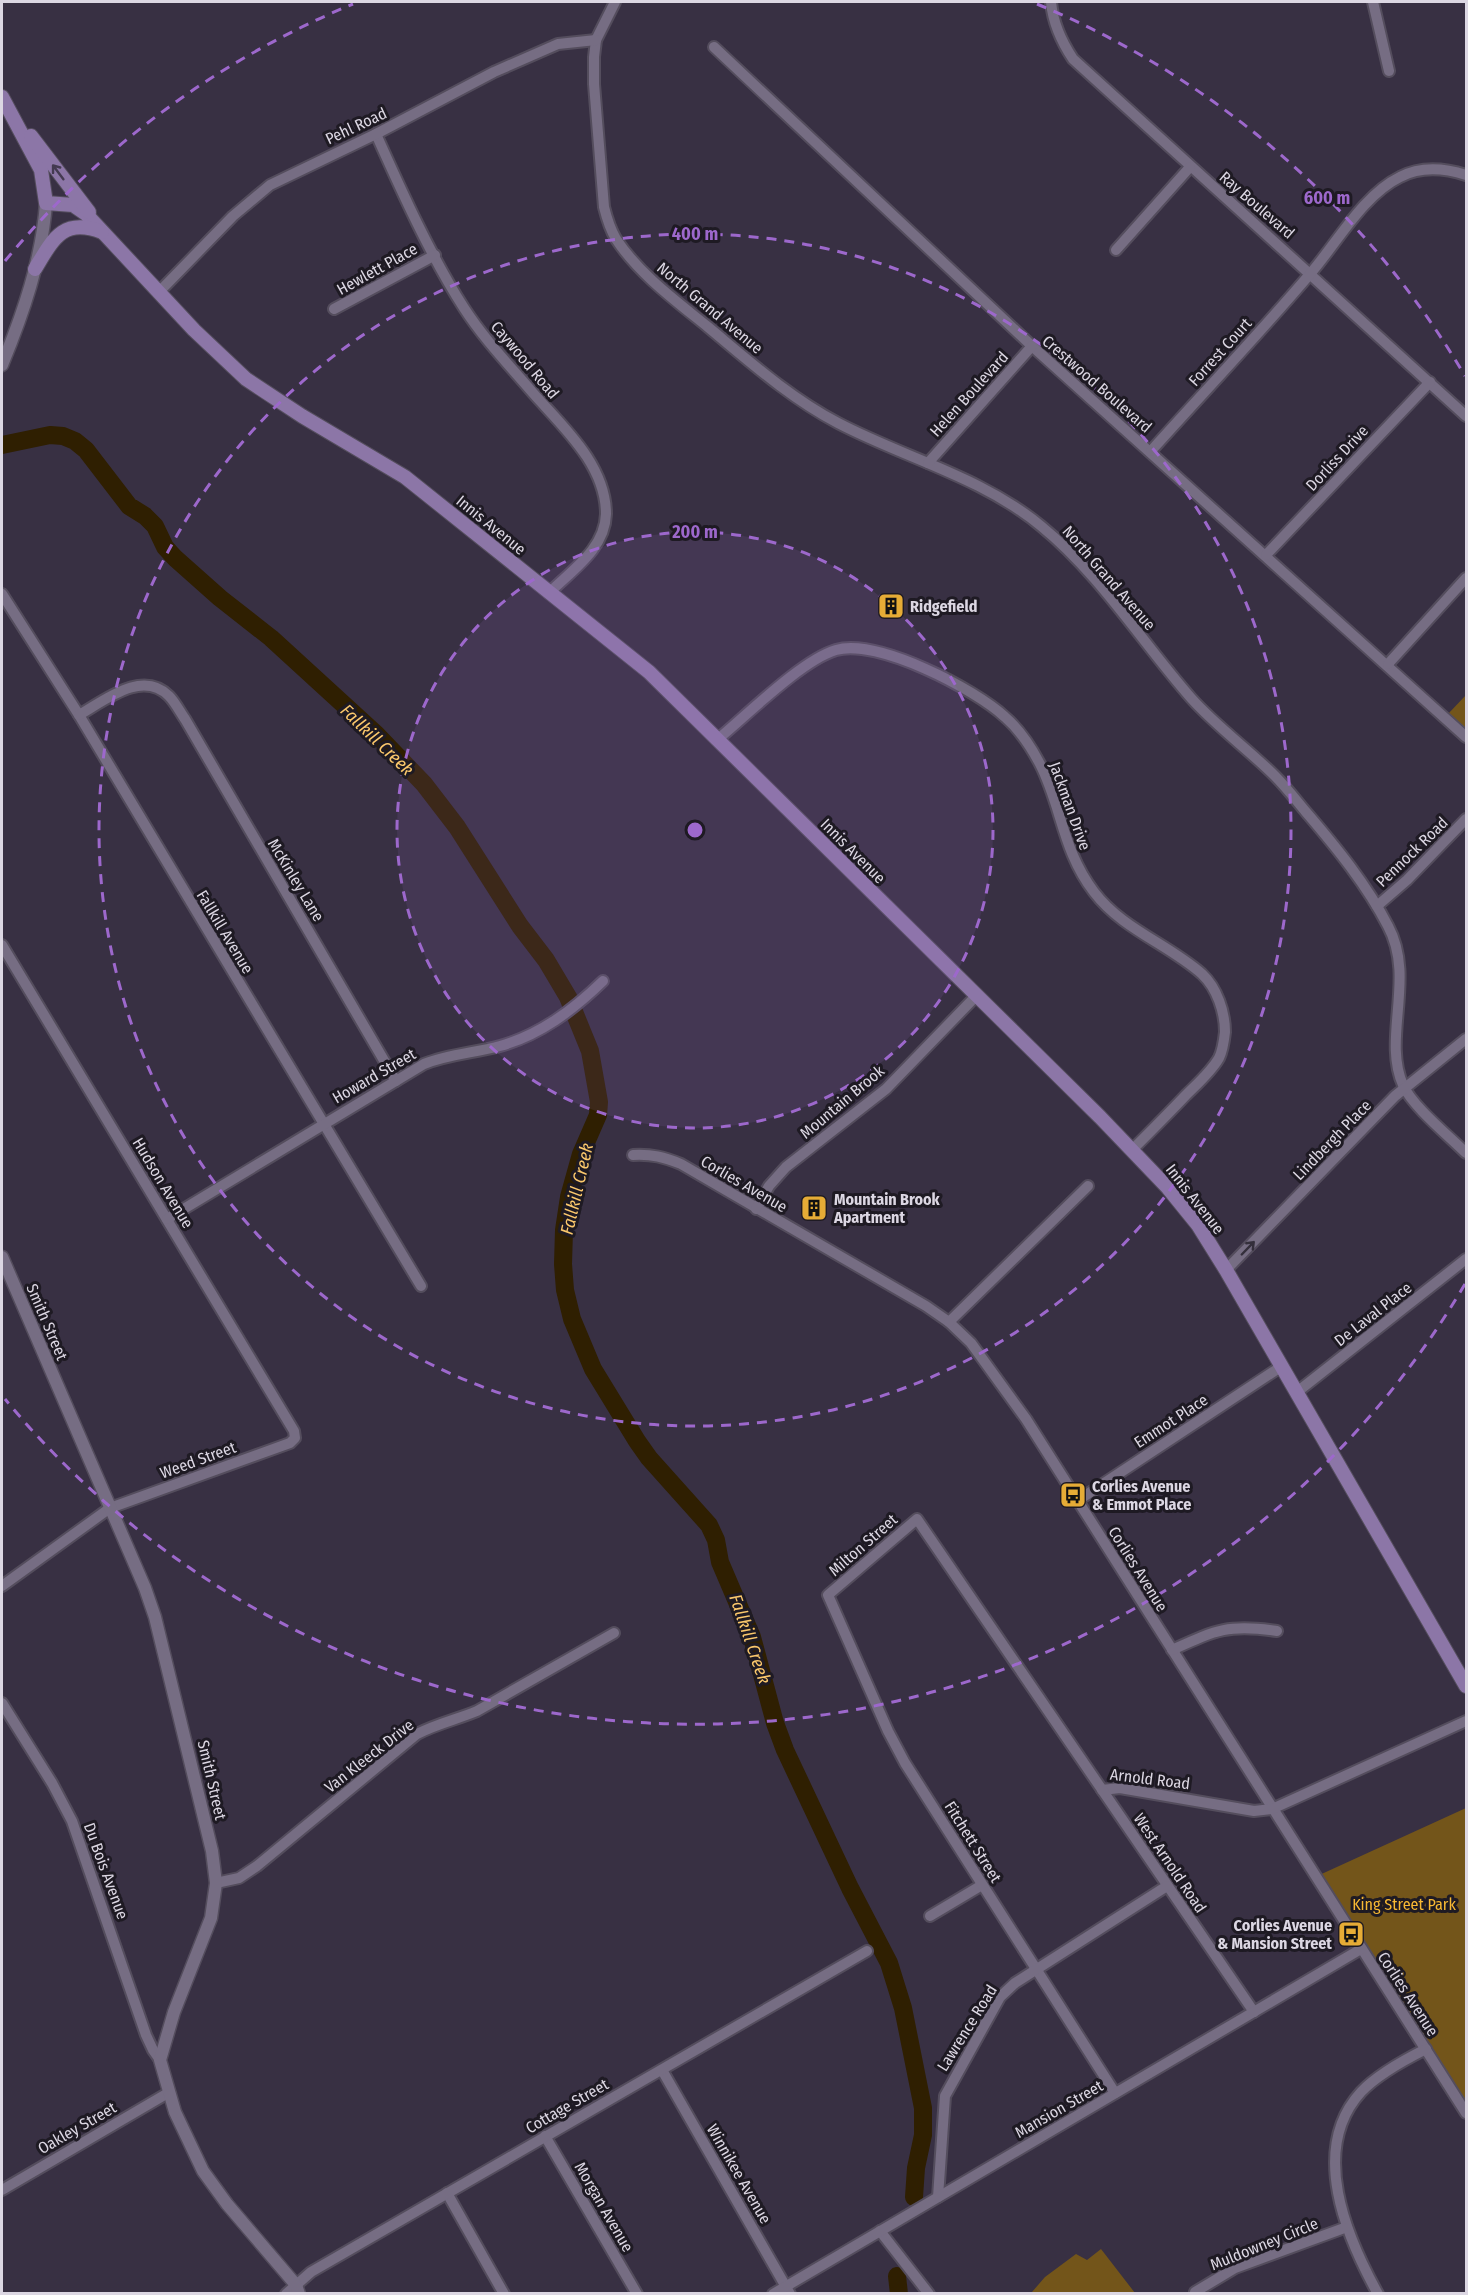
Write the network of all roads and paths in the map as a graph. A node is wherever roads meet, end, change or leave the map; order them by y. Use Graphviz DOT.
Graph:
graph roads {
  1 [pos="615,2"];
  2 [pos="1051,2"];
  3 [pos="1373,2"];
  4 [pos="596,40"];
  5 [pos="714,47"];
  6 [pos="1389,71"];
  7 [pos="2,97"];
  8 [pos="376,134"];
  9 [pos="1190,167"];
  10 [pos="1467,175"];
  11 [pos="46,203"];
  12 [pos="107,234"];
  13 [pos="1116,250"];
  14 [pos="435,255"];
  15 [pos="35,269"];
  16 [pos="1311,273"];
  17 [pos="159,292"];
  18 [pos="334,309"];
  19 [pos="1032,346"];
  20 [pos="2,366"];
  21 [pos="1430,382"];
  22 [pos="1467,416"];
  23 [pos="1151,451"];
  24 [pos="928,463"];
  25 [pos="1266,555"];
  26 [pos="1467,578"];
  27 [pos="549,593"];
  28 [pos="2,594"];
  29 [pos="1388,664"];
  30 [pos="79,715"];
  31 [pos="1467,736"];
  32 [pos="718,740"];
  33 [pos="1467,819"];
  34 [pos="1377,906"];
  35 [pos="2,945"];
  36 [pos="603,981"];
  37 [pos="977,995"];
  38 [pos="1467,1039"];
  39 [pos="396,1081"];
  40 [pos="1404,1089"];
  41 [pos="323,1123"];
  42 [pos="1132,1150"];
  43 [pos="1467,1153"];
  44 [pos="633,1155"];
  45 [pos="1089,1186"];
  46 [pos="756,1209"];
  47 [pos="167,1219"];
  48 [pos="2,1257"];
  49 [pos="1467,1259"];
  50 [pos="1226,1270"];
  51 [pos="421,1286"];
  52 [pos="949,1322"];
  53 [pos="1282,1366"];
  54 [pos="1297,1392"];
  55 [pos="295,1438"];
  56 [pos="1077,1501"];
  57 [pos="110,1508"];
  58 [pos="917,1519"];
  59 [pos="2,1586"];
  60 [pos="828,1595"];
  61 [pos="1277,1631"];
  62 [pos="614,1633"];
  63 [pos="1172,1650"];
  64 [pos="1467,1686"];
  65 [pos="2,1703"];
  66 [pos="1467,1721"];
  67 [pos="1102,1790"];
  68 [pos="1272,1809"];
  69 [pos="216,1883"];
  70 [pos="982,1885"];
  71 [pos="1167,1886"];
  72 [pos="930,1916"];
  73 [pos="1361,1949"];
  74 [pos="867,1950"];
  75 [pos="1036,1970"];
  76 [pos="1254,2012"];
  77 [pos="1426,2049"];
  78 [pos="160,2060"];
  79 [pos="662,2070"];
  80 [pos="168,2093"];
  81 [pos="1115,2093"];
  82 [pos="1467,2114"];
  83 [pos="545,2136"];
  84 [pos="2,2190"];
  85 [pos="447,2193"];
  86 [pos="938,2197"];
  87 [pos="1347,2227"];
  88 [pos="880,2231"];
  89 [pos="788,2290"];
  90 [pos="294,2291"];
  91 [pos="1195,2292"];
  92 [pos="504,2294"];
  93 [pos="637,2294"];
  94 [pos="773,2294"];
  95 [pos="929,2294"];
  96 [pos="1378,2294"];
  1 -- 4 [label="street, North Grand Avenue"];
  2 -- 9 [label="street, Ray Boulevard"];
  3 -- 6 [label="street"];
  4 -- 8 [label="street, Pehl Road"];
  4 -- 24 [label="street, North Grand Avenue"];
  5 -- 19 [label="street, Crestwood Boulevard"];
  7 -- 11 [label="main road"];
  12 -- 7 [label="main road, one-way"];
  8 -- 14 [label="street, Caywood Road"];
  8 -- 17 [label="street, Pehl Road"];
  9 -- 13 [label="street"];
  9 -- 16 [label="street, Ray Boulevard"];
  10 -- 16 [label="street, Forrest Court"];
  11 -- 12 [label="main road, Innis Avenue"];
  11 -- 15 [label="street"];
  12 -- 15 [label="main road"];
  12 -- 17 [label="main road, Innis Avenue"];
  14 -- 18 [label="street, Hewlett Place"];
  14 -- 27 [label="street, Caywood Road"];
  15 -- 20 [label="street"];
  16 -- 21 [label="street, Ray Boulevard"];
  16 -- 23 [label="street, Forrest Court"];
  17 -- 27 [label="main road, Innis Avenue"];
  19 -- 23 [label="street, Crestwood Boulevard"];
  19 -- 24 [label="street, Helen Boulevard"];
  21 -- 22 [label="street, Ray Boulevard"];
  21 -- 25 [label="street, Dorliss Drive"];
  23 -- 25 [label="street, Crestwood Boulevard"];
  24 -- 34 [label="street, North Grand Avenue"];
  25 -- 29 [label="street, Crestwood Boulevard"];
  26 -- 29 [label="street"];
  27 -- 32 [label="main road, Innis Avenue"];
  28 -- 30 [label="street, Fallkill Avenue"];
  29 -- 31 [label="street, Crestwood Boulevard"];
  30 -- 39 [label="street, McKinley Lane"];
  30 -- 41 [label="street, Fallkill Avenue"];
  32 -- 37 [label="main road, Innis Avenue"];
  32 -- 42 [label="street, Jackman Drive"];
  33 -- 34 [label="street, Pennock Road"];
  34 -- 40 [label="street, North Grand Avenue"];
  35 -- 47 [label="street, Hudson Avenue"];
  36 -- 39 [label="street, Howard Street"];
  37 -- 42 [label="main road, Innis Avenue"];
  37 -- 46 [label="street, Mountain Brook"];
  38 -- 40 [label="street, Lindbergh Place"];
  39 -- 41 [label="street, Howard Street"];
  40 -- 43 [label="street, North Grand Avenue"];
  50 -- 40 [label="street, Lindbergh Place, one-way"];
  41 -- 47 [label="street, Howard Street"];
  41 -- 51 [label="street, Fallkill Avenue"];
  42 -- 50 [label="main road, Innis Avenue"];
  44 -- 46 [label="street, Corlies Avenue"];
  45 -- 52 [label="street"];
  46 -- 52 [label="street, Corlies Avenue"];
  47 -- 55 [label="street, Hudson Avenue"];
  48 -- 57 [label="street, Smith Street"];
  49 -- 54 [label="street, De Laval Place"];
  50 -- 53 [label="main road, Innis Avenue"];
  52 -- 56 [label="street, Corlies Avenue"];
  53 -- 54 [label="main road, Innis Avenue"];
  53 -- 56 [label="street, Emmot Place"];
  54 -- 64 [label="main road, Innis Avenue"];
  55 -- 57 [label="street, Weed Street"];
  56 -- 63 [label="street, Corlies Avenue"];
  57 -- 59 [label="street, Weed Street"];
  57 -- 69 [label="street, Smith Street"];
  58 -- 60 [label="street, Milton Street"];
  58 -- 67 [label="street, Arnold Road"];
  60 -- 70 [label="street, Fitchett Street"];
  61 -- 63 [label="street"];
  62 -- 69 [label="street, Van Kleeck Drive"];
  63 -- 68 [label="street, Corlies Avenue"];
  65 -- 78 [label="street, Du Bois Avenue"];
  66 -- 68 [label="street, Arnold Road"];
  67 -- 68 [label="street, Arnold Road"];
  67 -- 71 [label="street, West Arnold Road"];
  68 -- 73 [label="street, Corlies Avenue"];
  69 -- 78 [label="street, Smith Street"];
  70 -- 72 [label="street"];
  70 -- 75 [label="street, Fitchett Street"];
  71 -- 75 [label="street, Lawrence Road"];
  71 -- 76 [label="street, West Arnold Road"];
  73 -- 76 [label="street, Mansion Street"];
  73 -- 77 [label="street, Corlies Avenue"];
  74 -- 79 [label="street, Cottage Street"];
  75 -- 81 [label="street, Fitchett Street"];
  75 -- 86 [label="street, Lawrence Road"];
  76 -- 81 [label="street, Mansion Street"];
  77 -- 82 [label="street, Corlies Avenue"];
  77 -- 87 [label="street"];
  78 -- 80 [label="street, Smith Street"];
  79 -- 83 [label="street, Cottage Street"];
  79 -- 89 [label="street, Winnikee Avenue"];
  80 -- 84 [label="street, Oakley Street"];
  80 -- 90 [label="street, Smith Street"];
  81 -- 86 [label="street, Mansion Street"];
  83 -- 85 [label="street, Cottage Street"];
  83 -- 93 [label="street, Morgan Avenue"];
  85 -- 90 [label="street, Cottage Street"];
  85 -- 92 [label="street"];
  86 -- 88 [label="street, Mansion Street"];
  87 -- 91 [label="street, Muldowney Circle"];
  87 -- 96 [label="street"];
  88 -- 89 [label="street, Mansion Street"];
  88 -- 95 [label="street"];
  89 -- 94 [label="street, Mansion Street"];
}
